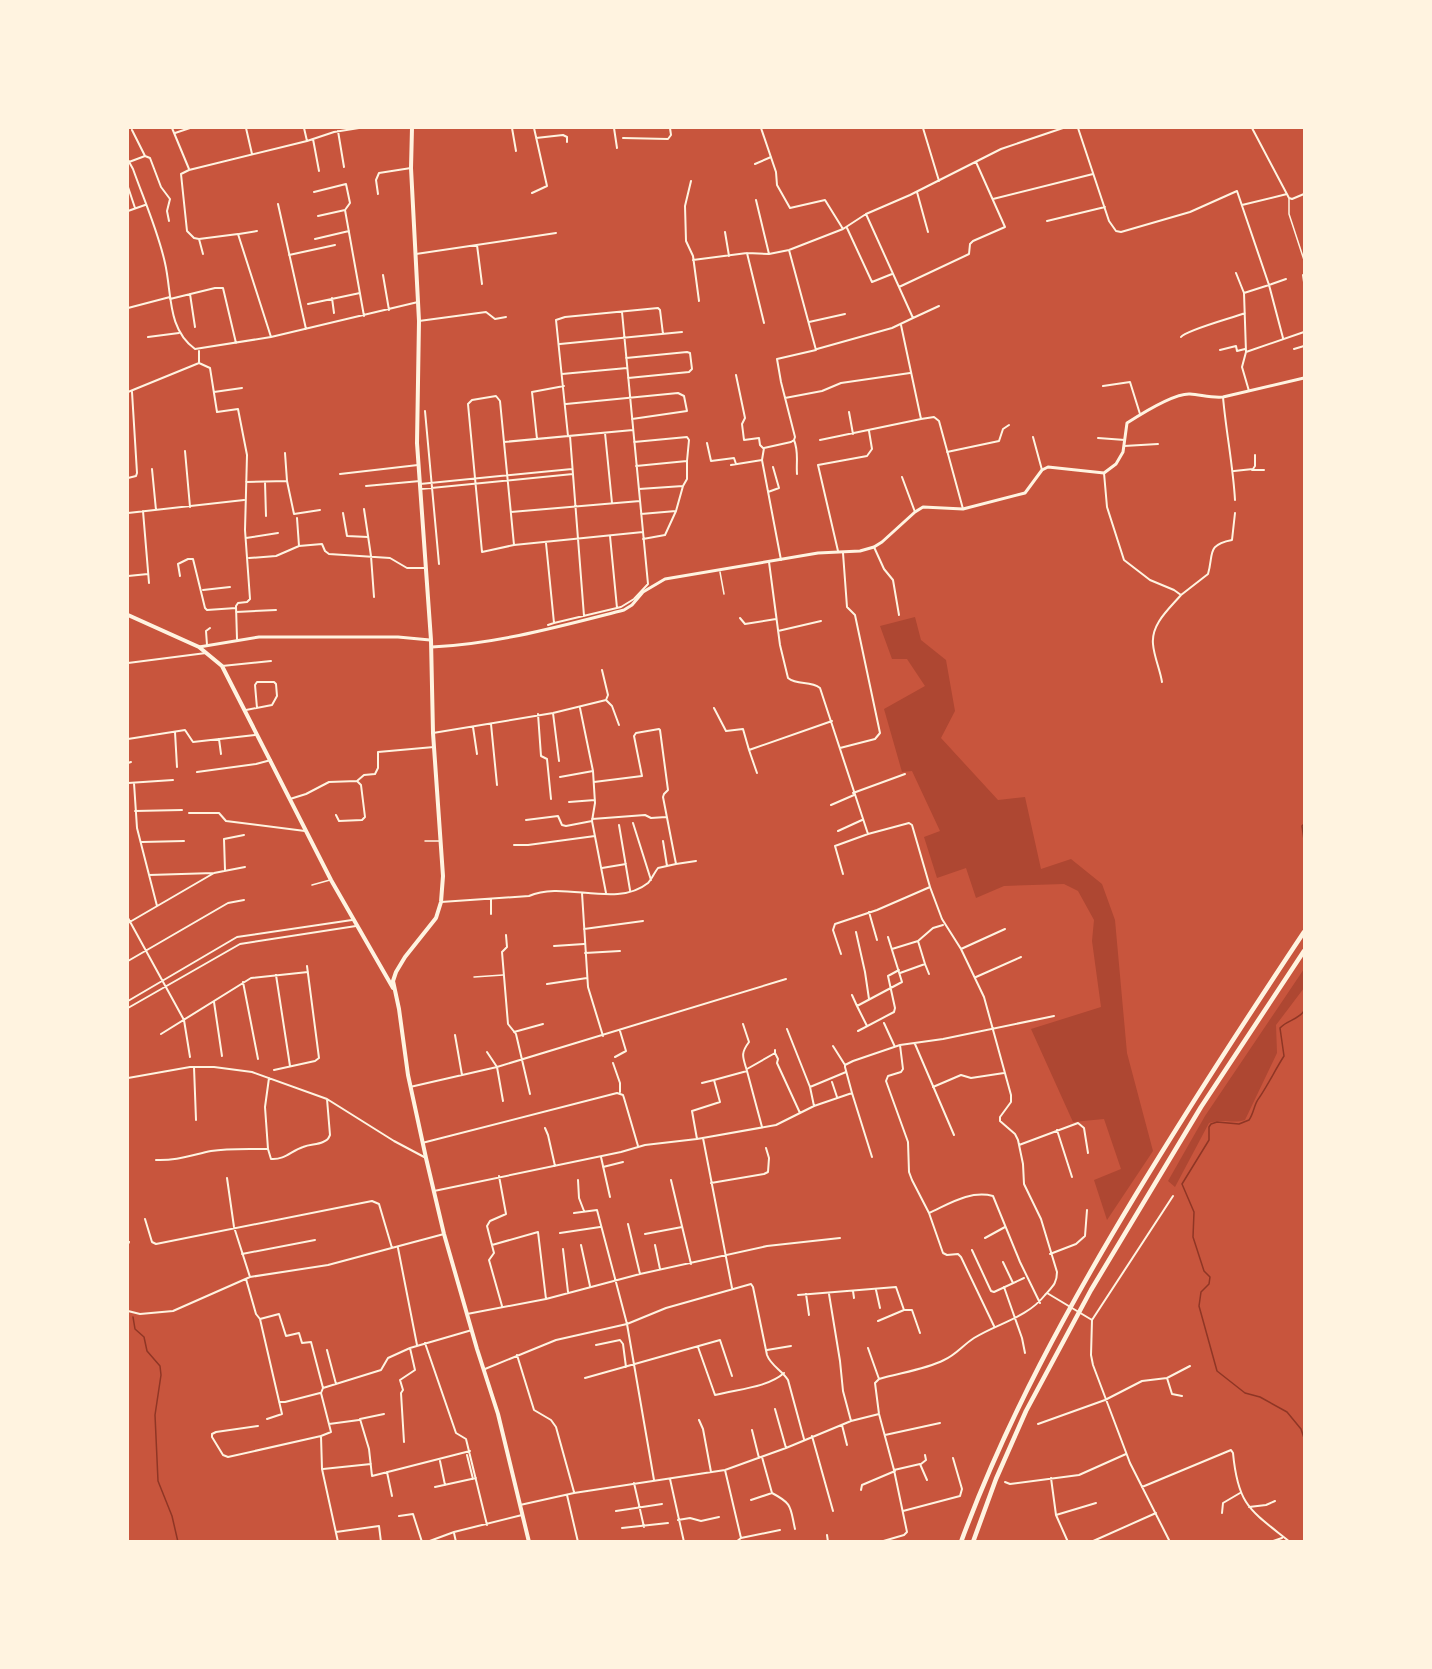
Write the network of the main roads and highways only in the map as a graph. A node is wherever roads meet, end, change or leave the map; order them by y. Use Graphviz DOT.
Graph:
graph roads {
  1 [pos="412,128"];
  2 [pos="128,615"];
  3 [pos="1305,932"];
  4 [pos="1305,951"];
  5 [pos="395,992"];
  6 [pos="529,1542"];
  7 [pos="961,1542"];
  8 [pos="973,1542"];
  1 -- 5 [label="main road"];
  2 -- 5 [label="main road"];
  3 -- 7 [label="highway"];
  4 -- 8 [label="highway"];
  5 -- 6 [label="main road"];
}
